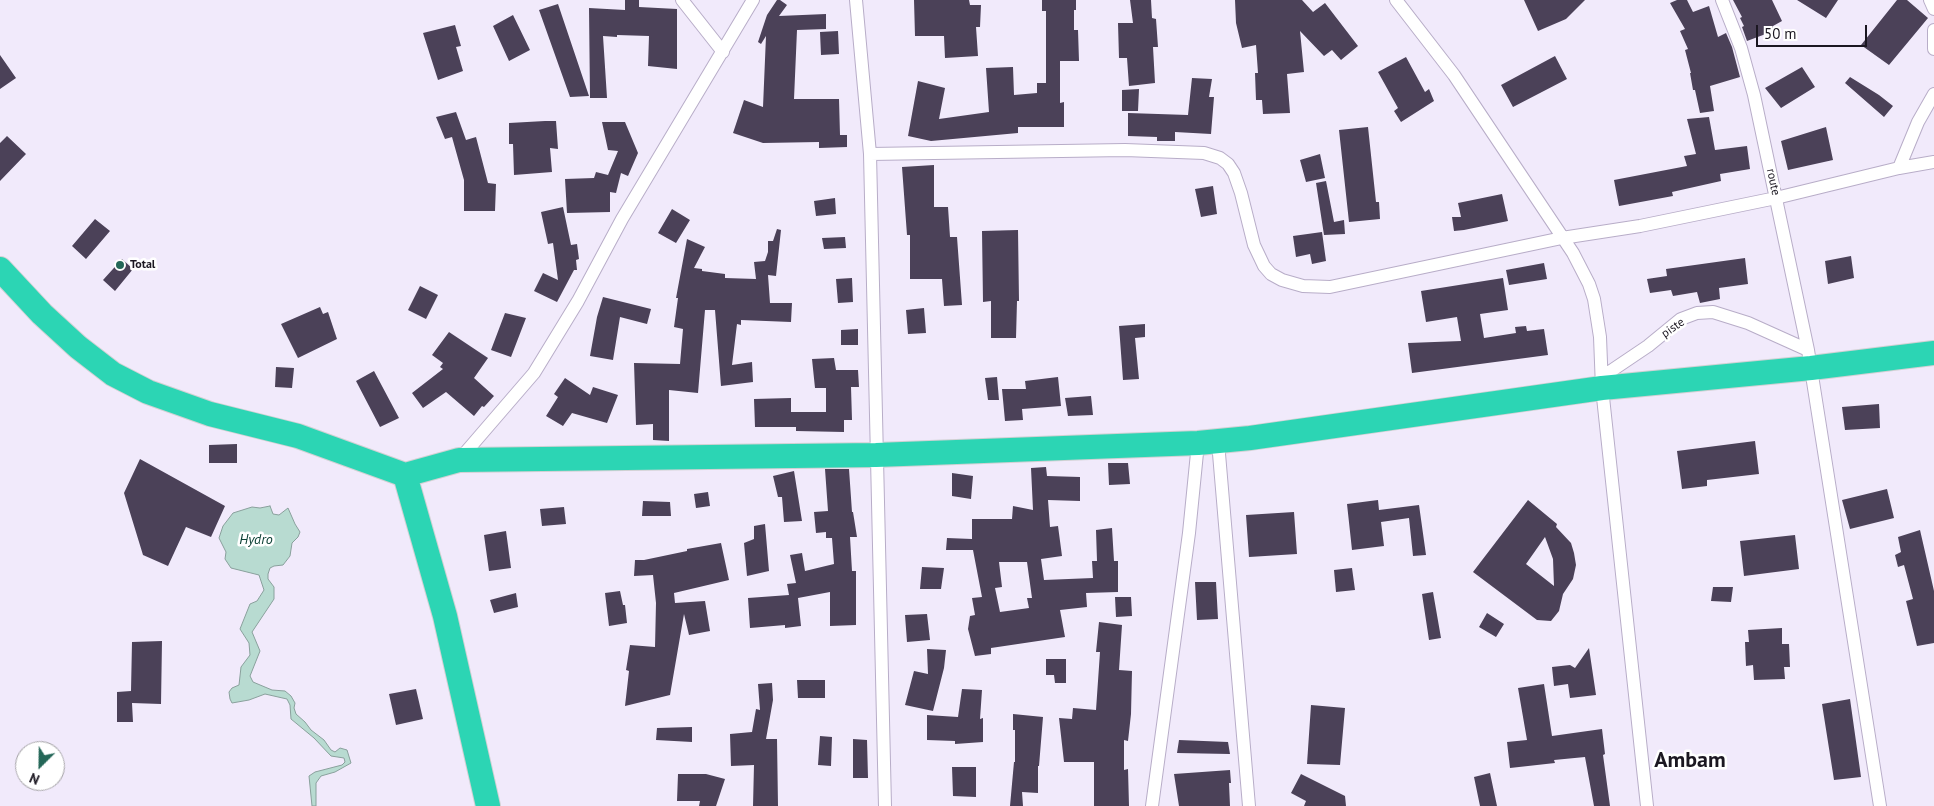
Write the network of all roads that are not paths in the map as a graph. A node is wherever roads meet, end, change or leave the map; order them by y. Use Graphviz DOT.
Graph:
graph roads {
  1 [pos="682,0"];
  2 [pos="753,0"];
  3 [pos="856,0"];
  4 [pos="1396,0"];
  5 [pos="1722,0"];
  6 [pos="1930,0"];
  7 [pos="1934,9"];
  8 [pos="1934,30"];
  9 [pos="1934,49"];
  10 [pos="723,52"];
  11 [pos="1934,94"];
  12 [pos="870,154"];
  13 [pos="1934,162"];
  14 [pos="1898,168"];
  15 [pos="1776,198"];
  16 [pos="1562,238"];
  17 [pos="0,270"];
  18 [pos="1934,353"];
  19 [pos="1809,359"];
  20 [pos="1602,382"];
  21 [pos="1208,442"];
  22 [pos="876,455"];
  23 [pos="458,460"];
  24 [pos="405,475"];
  25 [pos="488,806"];
  26 [pos="885,806"];
  27 [pos="1152,806"];
  28 [pos="1249,806"];
  29 [pos="1647,806"];
  30 [pos="1880,806"];
  1 -- 10 [label="street"];
  2 -- 10 [label="street"];
  3 -- 12 [label="street"];
  4 -- 16 [label="street"];
  5 -- 15 [label="street, route"];
  6 -- 7 [label="street"];
  8 -- 9 [label="street"];
  10 -- 23 [label="street"];
  11 -- 14 [label="street"];
  12 -- 16 [label="street"];
  12 -- 22 [label="street"];
  13 -- 14 [label="street"];
  14 -- 15 [label="street"];
  15 -- 16 [label="street"];
  15 -- 19 [label="street, route"];
  16 -- 20 [label="street"];
  17 -- 24 [label="highway"];
  18 -- 19 [label="highway"];
  19 -- 20 [label="highway"];
  19 -- 20 [label="street, piste"];
  19 -- 30 [label="street, route"];
  20 -- 21 [label="highway"];
  20 -- 29 [label="street"];
  21 -- 22 [label="highway"];
  21 -- 27 [label="street"];
  21 -- 28 [label="street"];
  22 -- 23 [label="highway"];
  22 -- 26 [label="street"];
  23 -- 24 [label="highway"];
  24 -- 25 [label="highway"];
}
